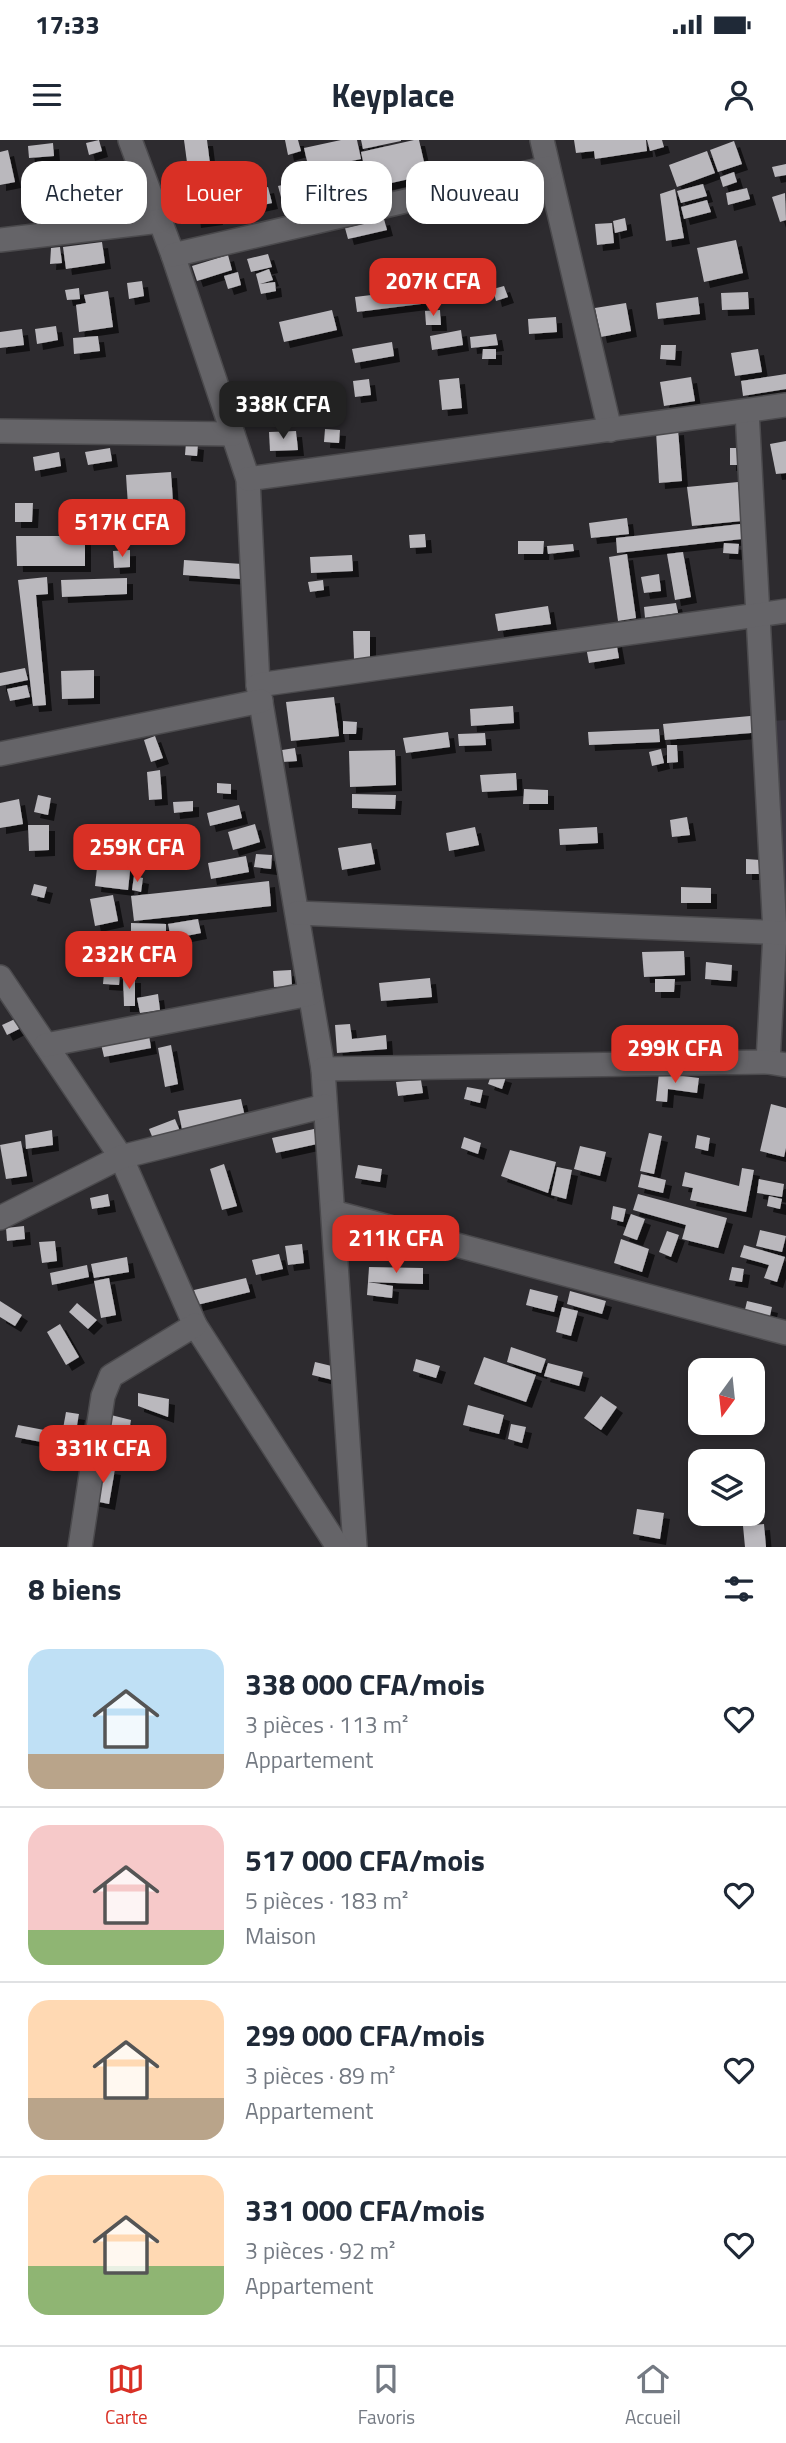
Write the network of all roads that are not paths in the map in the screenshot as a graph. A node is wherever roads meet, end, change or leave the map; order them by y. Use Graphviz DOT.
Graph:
graph roads {
  1 [pos="130,140"];
  2 [pos="542,140"];
  3 [pos="548,168"];
  4 [pos="160,221"];
  5 [pos="0,240"];
  6 [pos="173,255"];
  7 [pos="786,405"];
  8 [pos="747,411"];
  9 [pos="610,430"];
  10 [pos="0,431"];
  11 [pos="233,434"];
  12 [pos="248,479"];
  13 [pos="786,611"];
  14 [pos="758,615"];
  15 [pos="260,693"];
  16 [pos="0,754"];
  17 [pos="297,913"];
  18 [pos="781,933"];
  19 [pos="0,978"];
  20 [pos="310,994"];
  21 [pos="46,1045"];
  22 [pos="777,1063"];
  23 [pos="323,1069"];
  24 [pos="326,1106"];
  25 [pos="121,1157"];
  26 [pos="333,1212"];
  27 [pos="0,1218"];
  28 [pos="195,1325"];
  29 [pos="786,1333"];
  30 [pos="80,1547"];
  31 [pos="338,1547"];
  32 [pos="355,1547"];
  1 -- 4 [label="street"];
  2 -- 3 [label="street"];
  3 -- 6 [label="street"];
  3 -- 9 [label="street"];
  4 -- 5 [label="street"];
  4 -- 6 [label="street"];
  6 -- 11 [label="street"];
  7 -- 8 [label="street"];
  8 -- 9 [label="street"];
  8 -- 14 [label="street"];
  9 -- 12 [label="street"];
  10 -- 11 [label="street"];
  11 -- 12 [label="street"];
  12 -- 15 [label="street"];
  13 -- 14 [label="street"];
  14 -- 15 [label="street"];
  14 -- 18 [label="street"];
  15 -- 16 [label="street"];
  15 -- 17 [label="street"];
  17 -- 18 [label="street"];
  17 -- 20 [label="street"];
  18 -- 22 [label="street"];
  19 -- 21 [label="street"];
  20 -- 21 [label="street"];
  20 -- 23 [label="street"];
  21 -- 25 [label="street"];
  22 -- 23 [label="street"];
  23 -- 24 [label="street"];
  24 -- 25 [label="street"];
  24 -- 26 [label="street"];
  25 -- 27 [label="street"];
  25 -- 28 [label="street"];
  26 -- 29 [label="street"];
  26 -- 32 [label="street"];
  28 -- 30 [label="street"];
  28 -- 31 [label="street"];
}
